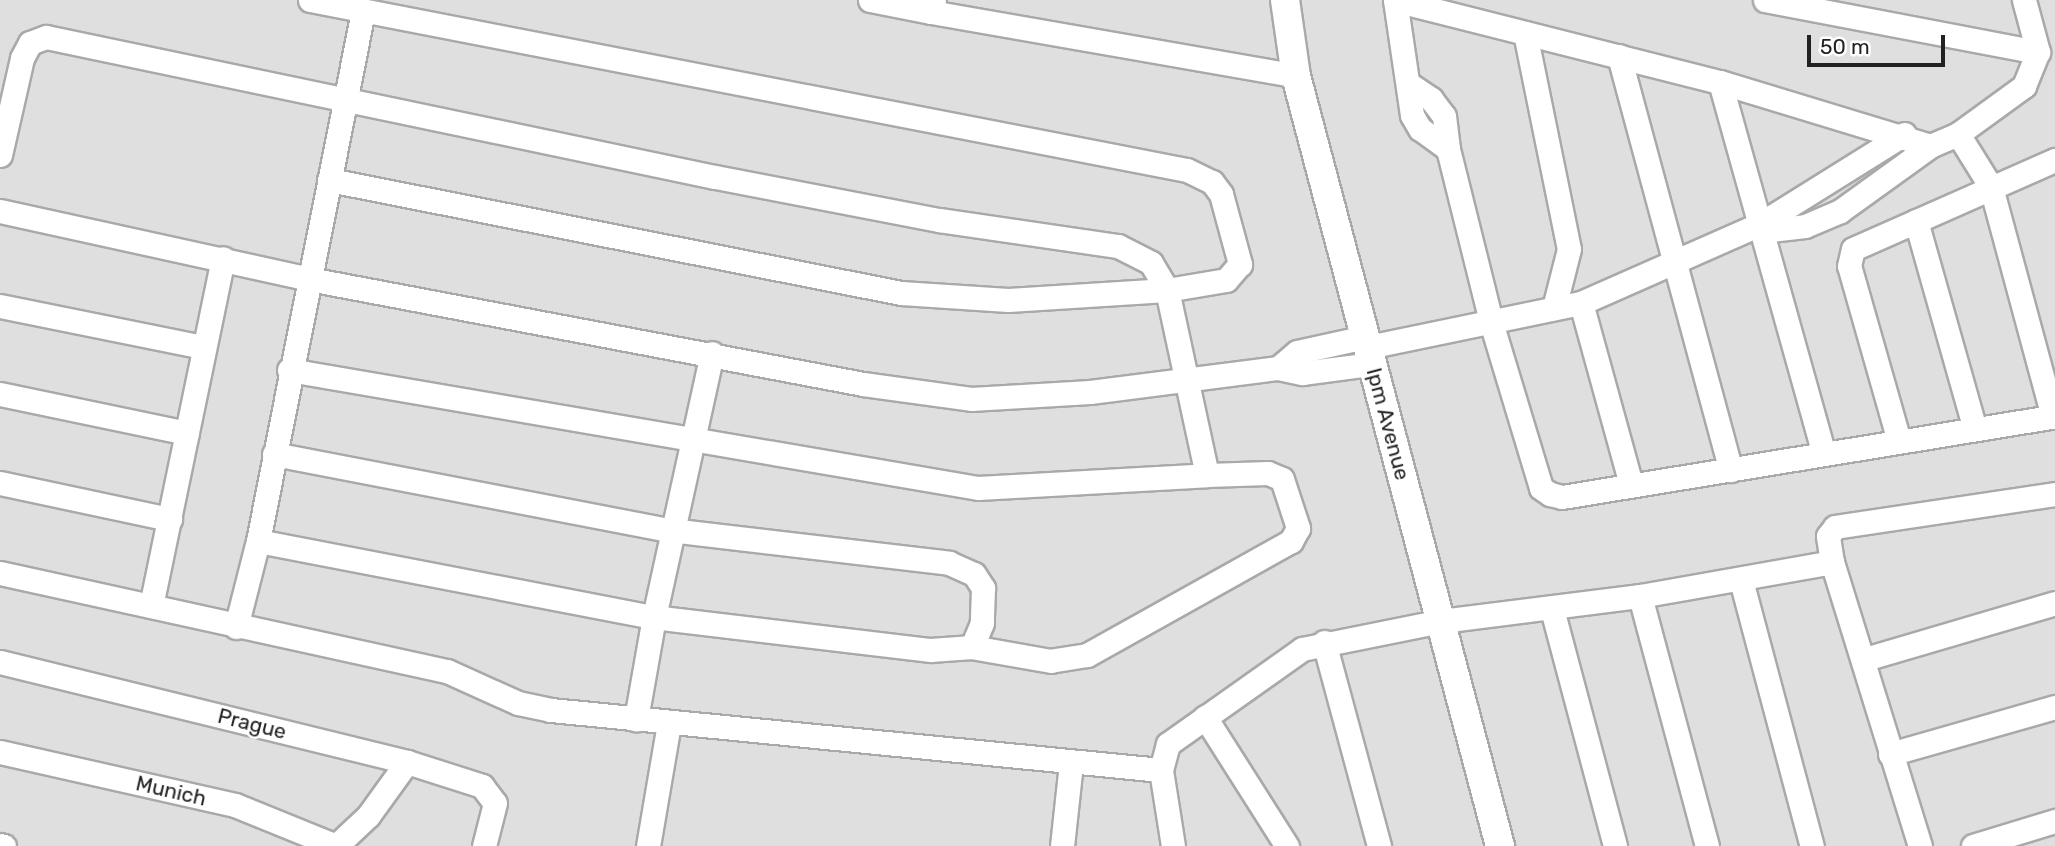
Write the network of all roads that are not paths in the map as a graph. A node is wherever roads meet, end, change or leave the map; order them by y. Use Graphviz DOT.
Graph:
graph roads {
  1 [pos="310,0"];
  2 [pos="870,0"];
  3 [pos="1284,0"];
  4 [pos="1765,0"];
  5 [pos="2024,0"];
  6 [pos="932,6"];
  7 [pos="363,11"];
  8 [pos="1525,33"];
  9 [pos="2038,52"];
  10 [pos="1619,56"];
  11 [pos="1296,76"];
  12 [pos="1720,82"];
  13 [pos="345,97"];
  14 [pos="1904,134"];
  15 [pos="1958,134"];
  16 [pos="1930,146"];
  17 [pos="0,155"];
  18 [pos="2055,160"];
  19 [pos="328,180"];
  20 [pos="1991,187"];
  21 [pos="0,211"];
  22 [pos="1916,221"];
  23 [pos="1761,227"];
  24 [pos="223,258"];
  25 [pos="1675,260"];
  26 [pos="309,279"];
  27 [pos="1167,290"];
  28 [pos="1581,303"];
  29 [pos="0,306"];
  30 [pos="1555,308"];
  31 [pos="1491,322"];
  32 [pos="203,347"];
  33 [pos="1368,349"];
  34 [pos="712,353"];
  35 [pos="289,370"];
  36 [pos="1186,381"];
  37 [pos="0,394"];
  38 [pos="2054,416"];
  39 [pos="1975,429"];
  40 [pos="187,433"];
  41 [pos="1899,441"];
  42 [pos="693,443"];
  43 [pos="274,454"];
  44 [pos="1824,454"];
  45 [pos="1731,470"];
  46 [pos="1207,475"];
  47 [pos="0,483"];
  48 [pos="1631,485"];
  49 [pos="2055,494"];
  50 [pos="170,519"];
  51 [pos="670,530"];
  52 [pos="258,541"];
  53 [pos="1832,562"];
  54 [pos="0,573"];
  55 [pos="1741,580"];
  56 [pos="1640,596"];
  57 [pos="2055,603"];
  58 [pos="151,606"];
  59 [pos="1552,609"];
  60 [pos="654,617"];
  61 [pos="1441,621"];
  62 [pos="236,627"];
  63 [pos="1324,642"];
  64 [pos="972,647"];
  65 [pos="1866,659"];
  66 [pos="0,662"];
  67 [pos="2055,707"];
  68 [pos="1205,717"];
  69 [pos="636,719"];
  70 [pos="669,723"];
  71 [pos="0,752"];
  72 [pos="1890,754"];
  73 [pos="407,762"];
  74 [pos="1072,763"];
  75 [pos="1161,770"];
  76 [pos="2055,821"];
  77 [pos="336,846"];
  78 [pos="484,846"];
  79 [pos="649,846"];
  80 [pos="1062,846"];
  81 [pos="1173,846"];
  82 [pos="1287,846"];
  83 [pos="1379,846"];
  84 [pos="1500,846"];
  85 [pos="1615,846"];
  86 [pos="1707,846"];
  87 [pos="1812,846"];
  88 [pos="1920,846"];
  89 [pos="1973,846"];
  1 -- 7 [label="street"];
  2 -- 6 [label="street"];
  3 -- 11 [label="street, Ipm Avenue"];
  4 -- 9 [label="street"];
  5 -- 9 [label="street"];
  6 -- 11 [label="street"];
  7 -- 13 [label="street"];
  7 -- 27 [label="street"];
  8 -- 10 [label="street"];
  8 -- 30 [label="street"];
  8 -- 31 [label="street"];
  9 -- 15 [label="street"];
  10 -- 12 [label="street"];
  10 -- 25 [label="street"];
  11 -- 33 [label="street, Ipm Avenue"];
  12 -- 14 [label="street"];
  12 -- 23 [label="street"];
  13 -- 17 [label="street"];
  13 -- 19 [label="street"];
  13 -- 27 [label="street"];
  14 -- 16 [label="street"];
  14 -- 23 [label="street"];
  15 -- 16 [label="street"];
  15 -- 20 [label="street"];
  16 -- 23 [label="street"];
  18 -- 20 [label="street"];
  19 -- 26 [label="street"];
  19 -- 27 [label="street"];
  20 -- 22 [label="street"];
  20 -- 38 [label="street"];
  21 -- 24 [label="street"];
  22 -- 39 [label="street"];
  22 -- 41 [label="street"];
  23 -- 25 [label="street"];
  23 -- 44 [label="street"];
  24 -- 26 [label="street"];
  24 -- 32 [label="street"];
  25 -- 28 [label="street"];
  25 -- 45 [label="street"];
  26 -- 34 [label="street"];
  26 -- 35 [label="street"];
  27 -- 36 [label="street"];
  28 -- 30 [label="street"];
  28 -- 48 [label="street"];
  29 -- 32 [label="street"];
  30 -- 31 [label="street"];
  31 -- 33 [label="street"];
  31 -- 48 [label="street"];
  32 -- 40 [label="street"];
  33 -- 36 [label="street"];
  33 -- 61 [label="street, Ipm Avenue"];
  34 -- 36 [label="street"];
  34 -- 42 [label="street"];
  35 -- 42 [label="street"];
  35 -- 43 [label="street"];
  36 -- 46 [label="street"];
  37 -- 40 [label="street"];
  38 -- 39 [label="street"];
  39 -- 41 [label="street"];
  40 -- 50 [label="street"];
  41 -- 44 [label="street"];
  42 -- 46 [label="street"];
  42 -- 51 [label="street"];
  43 -- 51 [label="street"];
  43 -- 52 [label="street"];
  44 -- 45 [label="street"];
  45 -- 48 [label="street"];
  46 -- 64 [label="street"];
  47 -- 50 [label="street"];
  49 -- 53 [label="street"];
  50 -- 58 [label="street"];
  51 -- 60 [label="street"];
  51 -- 64 [label="street"];
  52 -- 60 [label="street"];
  52 -- 62 [label="street"];
  53 -- 55 [label="street"];
  53 -- 65 [label="street"];
  54 -- 58 [label="street"];
  55 -- 56 [label="street"];
  55 -- 87 [label="street"];
  56 -- 59 [label="street"];
  56 -- 86 [label="street"];
  57 -- 65 [label="street"];
  58 -- 62 [label="street"];
  59 -- 61 [label="street"];
  59 -- 85 [label="street"];
  60 -- 64 [label="street"];
  60 -- 69 [label="street"];
  61 -- 63 [label="street"];
  61 -- 84 [label="street, Ipm Avenue"];
  62 -- 69 [label="street"];
  63 -- 68 [label="street"];
  63 -- 83 [label="street"];
  65 -- 72 [label="street"];
  66 -- 73 [label="street, Prague"];
  67 -- 72 [label="street"];
  68 -- 75 [label="street"];
  68 -- 82 [label="street"];
  69 -- 70 [label="street"];
  70 -- 74 [label="street"];
  70 -- 79 [label="street"];
  71 -- 77 [label="street, Munich"];
  72 -- 88 [label="street"];
  73 -- 77 [label="street"];
  73 -- 78 [label="street, Prague"];
  74 -- 75 [label="street"];
  74 -- 80 [label="street"];
  75 -- 81 [label="street"];
  76 -- 89 [label="street"];
}
